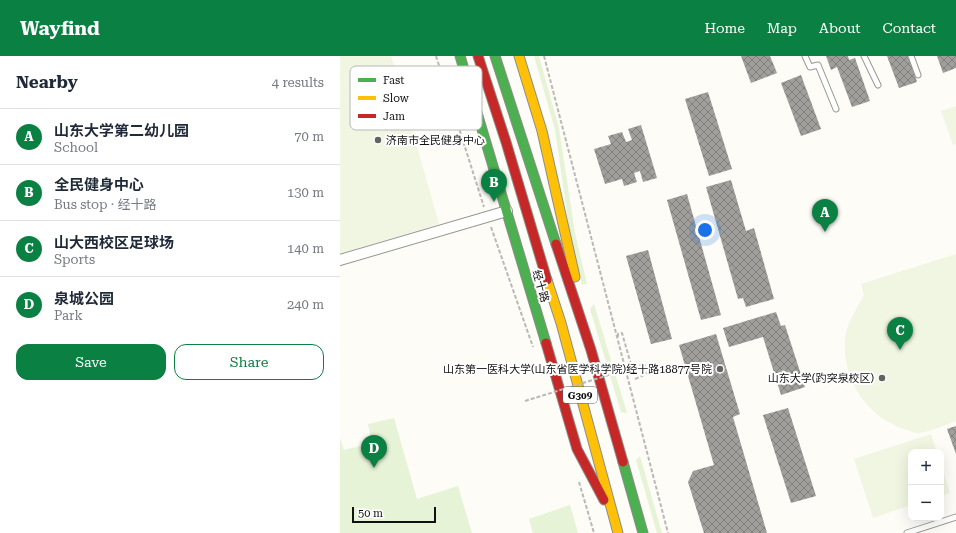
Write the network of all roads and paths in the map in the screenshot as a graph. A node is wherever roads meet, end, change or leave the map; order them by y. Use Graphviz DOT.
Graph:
graph roads {
  1 [pos="436,56"];
  2 [pos="460,56"];
  3 [pos="478,56"];
  4 [pos="494,56"];
  5 [pos="519,56"];
  6 [pos="544,56"];
  7 [pos="806,56"];
  8 [pos="864,56"];
  9 [pos="911,56"];
  10 [pos="439,66"];
  11 [pos="463,66"];
  12 [pos="481,66"];
  13 [pos="482,68"];
  14 [pos="918,75"];
  15 [pos="878,85"];
  16 [pos="836,109"];
  17 [pos="482,129"];
  18 [pos="460,130"];
  19 [pos="507,211"];
  20 [pos="487,217"];
  21 [pos="340,260"];
  22 [pos="534,349"];
  23 [pos="591,350"];
  24 [pos="632,368"];
  25 [pos="634,379"];
  26 [pos="547,386"];
  27 [pos="549,394"];
  28 [pos="525,401"];
  29 [pos="577,476"];
  30 [pos="614,517"];
  31 [pos="956,517"];
  32 [pos="594,533"];
  33 [pos="618,533"];
  34 [pos="643,533"];
  35 [pos="668,533"];
  36 [pos="907,533"];
  1 -- 10 [label="path"];
  2 -- 11 [label="main road, 经十路"];
  3 -- 12 [label="main road, 经十路 / G309"];
  4 -- 23 [label="main road, G309"];
  5 -- 23 [label="main road"];
  6 -- 35 [label="path"];
  7 -- 16 [label="lane"];
  8 -- 15 [label="lane"];
  9 -- 14 [label="lane"];
  13 -- 30 [label="main road, 经十路 / G309"];
  17 -- 19 [label="main road, 经十路"];
  18 -- 20 [label="path"];
  19 -- 20 [label="street"];
  19 -- 30 [label="main road, 经十路"];
  20 -- 21 [label="street"];
  20 -- 22 [label="path"];
  23 -- 34 [label="main road, G309"];
  24 -- 25 [label="path, bridge"];
  24 -- 28 [label="path, bridge"];
  24 -- 35 [label="path"];
  26 -- 27 [label="path"];
  29 -- 32 [label="path"];
  30 -- 33 [label="main road, 经十路 / G309"];
  31 -- 36 [label="lane"];
}
